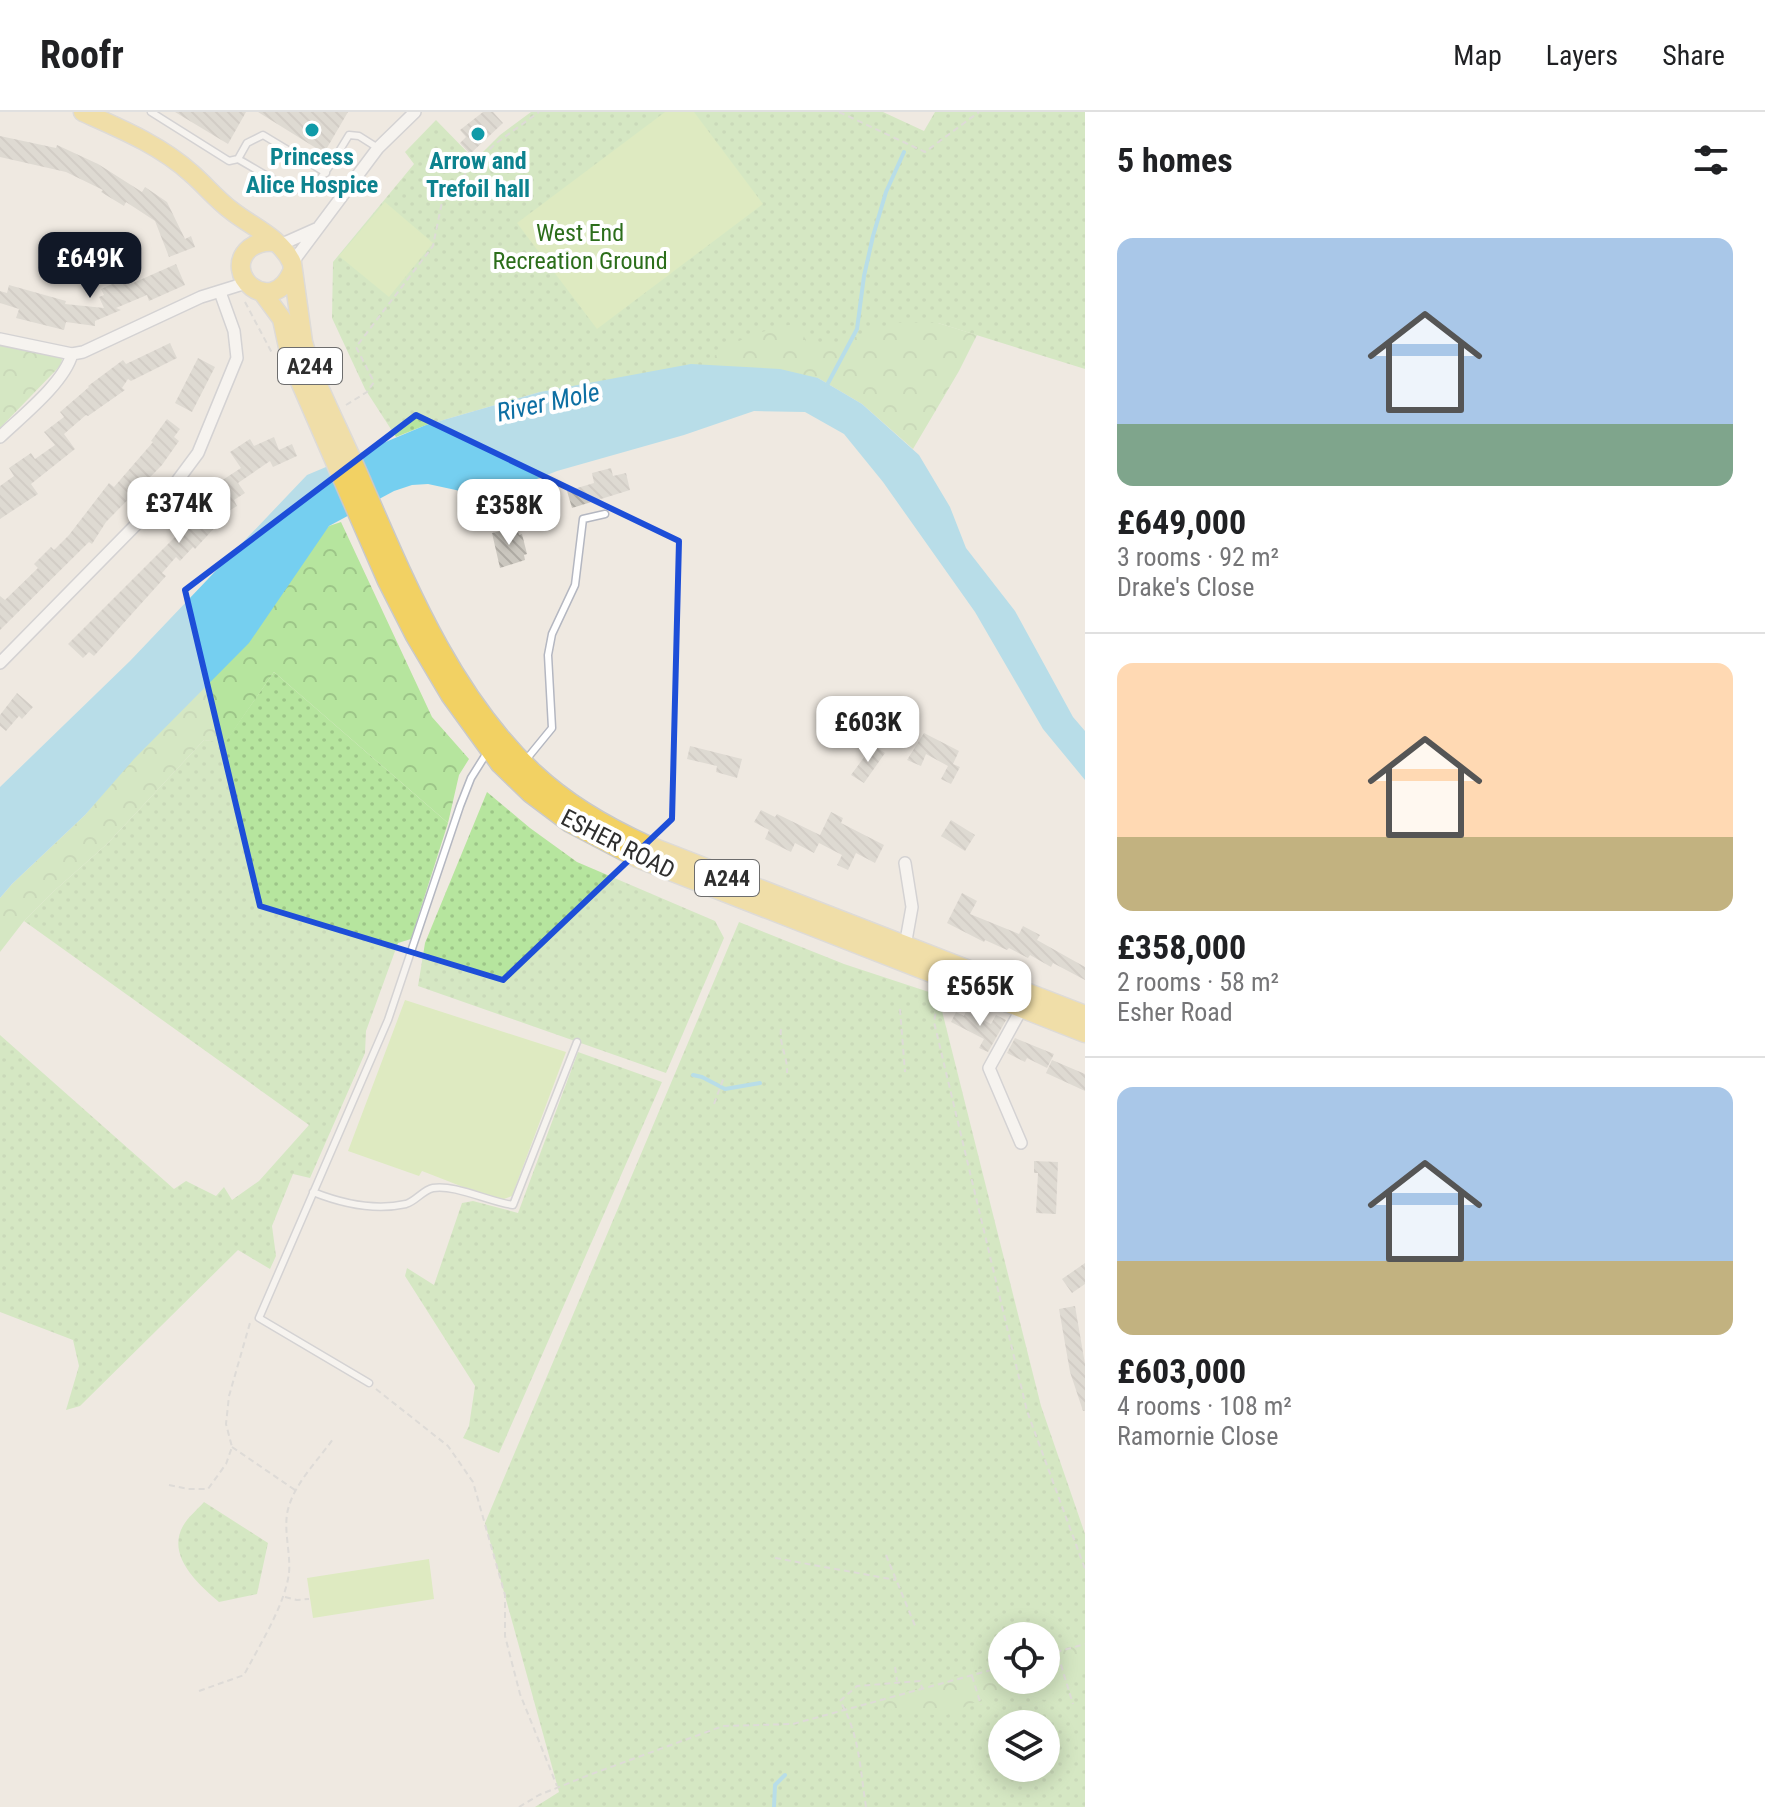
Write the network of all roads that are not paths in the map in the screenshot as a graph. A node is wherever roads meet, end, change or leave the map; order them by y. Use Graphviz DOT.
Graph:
graph roads {
  1 [pos="83,112"];
  2 [pos="151,112"];
  3 [pos="415,112"];
  4 [pos="378,148"];
  5 [pos="238,159"];
  6 [pos="326,173"];
  7 [pos="230,211"];
  8 [pos="316,229"];
  9 [pos="277,244"];
  10 [pos="245,254"];
  11 [pos="292,268"];
  12 [pos="254,288"];
  13 [pos="220,292"];
  14 [pos="0,339"];
  15 [pos="72,354"];
  16 [pos="0,437"];
  17 [pos="342,456"];
  18 [pos="605,514"];
  19 [pos="376,535"];
  20 [pos="0,663"];
  21 [pos="489,750"];
  22 [pos="524,763"];
  23 [pos="905,863"];
  24 [pos="905,946"];
  25 [pos="1022,1008"];
  26 [pos="1085,1015"];
  27 [pos="1085,1033"];
  28 [pos="577,1042"];
  29 [pos="1021,1143"];
  30 [pos="313,1192"];
  31 [pos="369,1383"];
  1 -- 7 [label="main road"];
  2 -- 5 [label="lane"];
  3 -- 4 [label="street"];
  4 -- 6 [label="lane"];
  4 -- 8 [label="street"];
  5 -- 6 [label="lane"];
  5 -- 6 [label="lane"];
  7 -- 9 [label="main road"];
  7 -- 10 [label="main road"];
  8 -- 9 [label="street"];
  8 -- 11 [label="street"];
  9 -- 10 [label="main road"];
  9 -- 11 [label="main road"];
  10 -- 12 [label="main road"];
  11 -- 12 [label="main road"];
  11 -- 17 [label="main road, A244"];
  12 -- 13 [label="street"];
  12 -- 17 [label="main road, A244"];
  13 -- 15 [label="street"];
  13 -- 20 [label="street"];
  14 -- 15 [label="street"];
  15 -- 16 [label="street"];
  17 -- 19 [label="main road, A244"];
  18 -- 22 [label="lane"];
  19 -- 21 [label="main road, ESHER ROAD / A244"];
  19 -- 22 [label="main road, ESHER ROAD / A244"];
  21 -- 25 [label="main road, ESHER ROAD / A244"];
  21 -- 30 [label="lane"];
  22 -- 24 [label="main road, ESHER ROAD / A244"];
  23 -- 24 [label="street"];
  24 -- 26 [label="main road, ESHER ROAD / A244"];
  25 -- 27 [label="main road, ESHER ROAD / A244"];
  25 -- 29 [label="street"];
  28 -- 30 [label="lane"];
  30 -- 31 [label="lane"];
}
